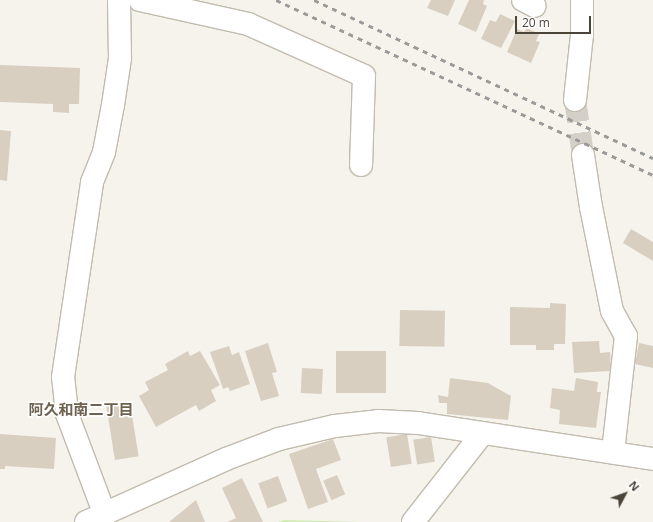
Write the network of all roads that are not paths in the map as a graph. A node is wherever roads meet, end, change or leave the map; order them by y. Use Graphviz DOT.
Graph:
graph roads {
  1 [pos="119,0"];
  2 [pos="140,0"];
  3 [pos="582,0"];
  4 [pos="575,100"];
  5 [pos="583,155"];
  6 [pos="361,166"];
  7 [pos="482,434"];
  8 [pos="613,452"];
  9 [pos="653,459"];
  10 [pos="96,519"];
  11 [pos="413,522"];
  1 -- 10 [label="street"];
  2 -- 6 [label="street"];
  3 -- 4 [label="street"];
  5 -- 8 [label="street"];
  7 -- 8 [label="street"];
  7 -- 10 [label="street"];
  7 -- 11 [label="street"];
  8 -- 9 [label="street"];
}
